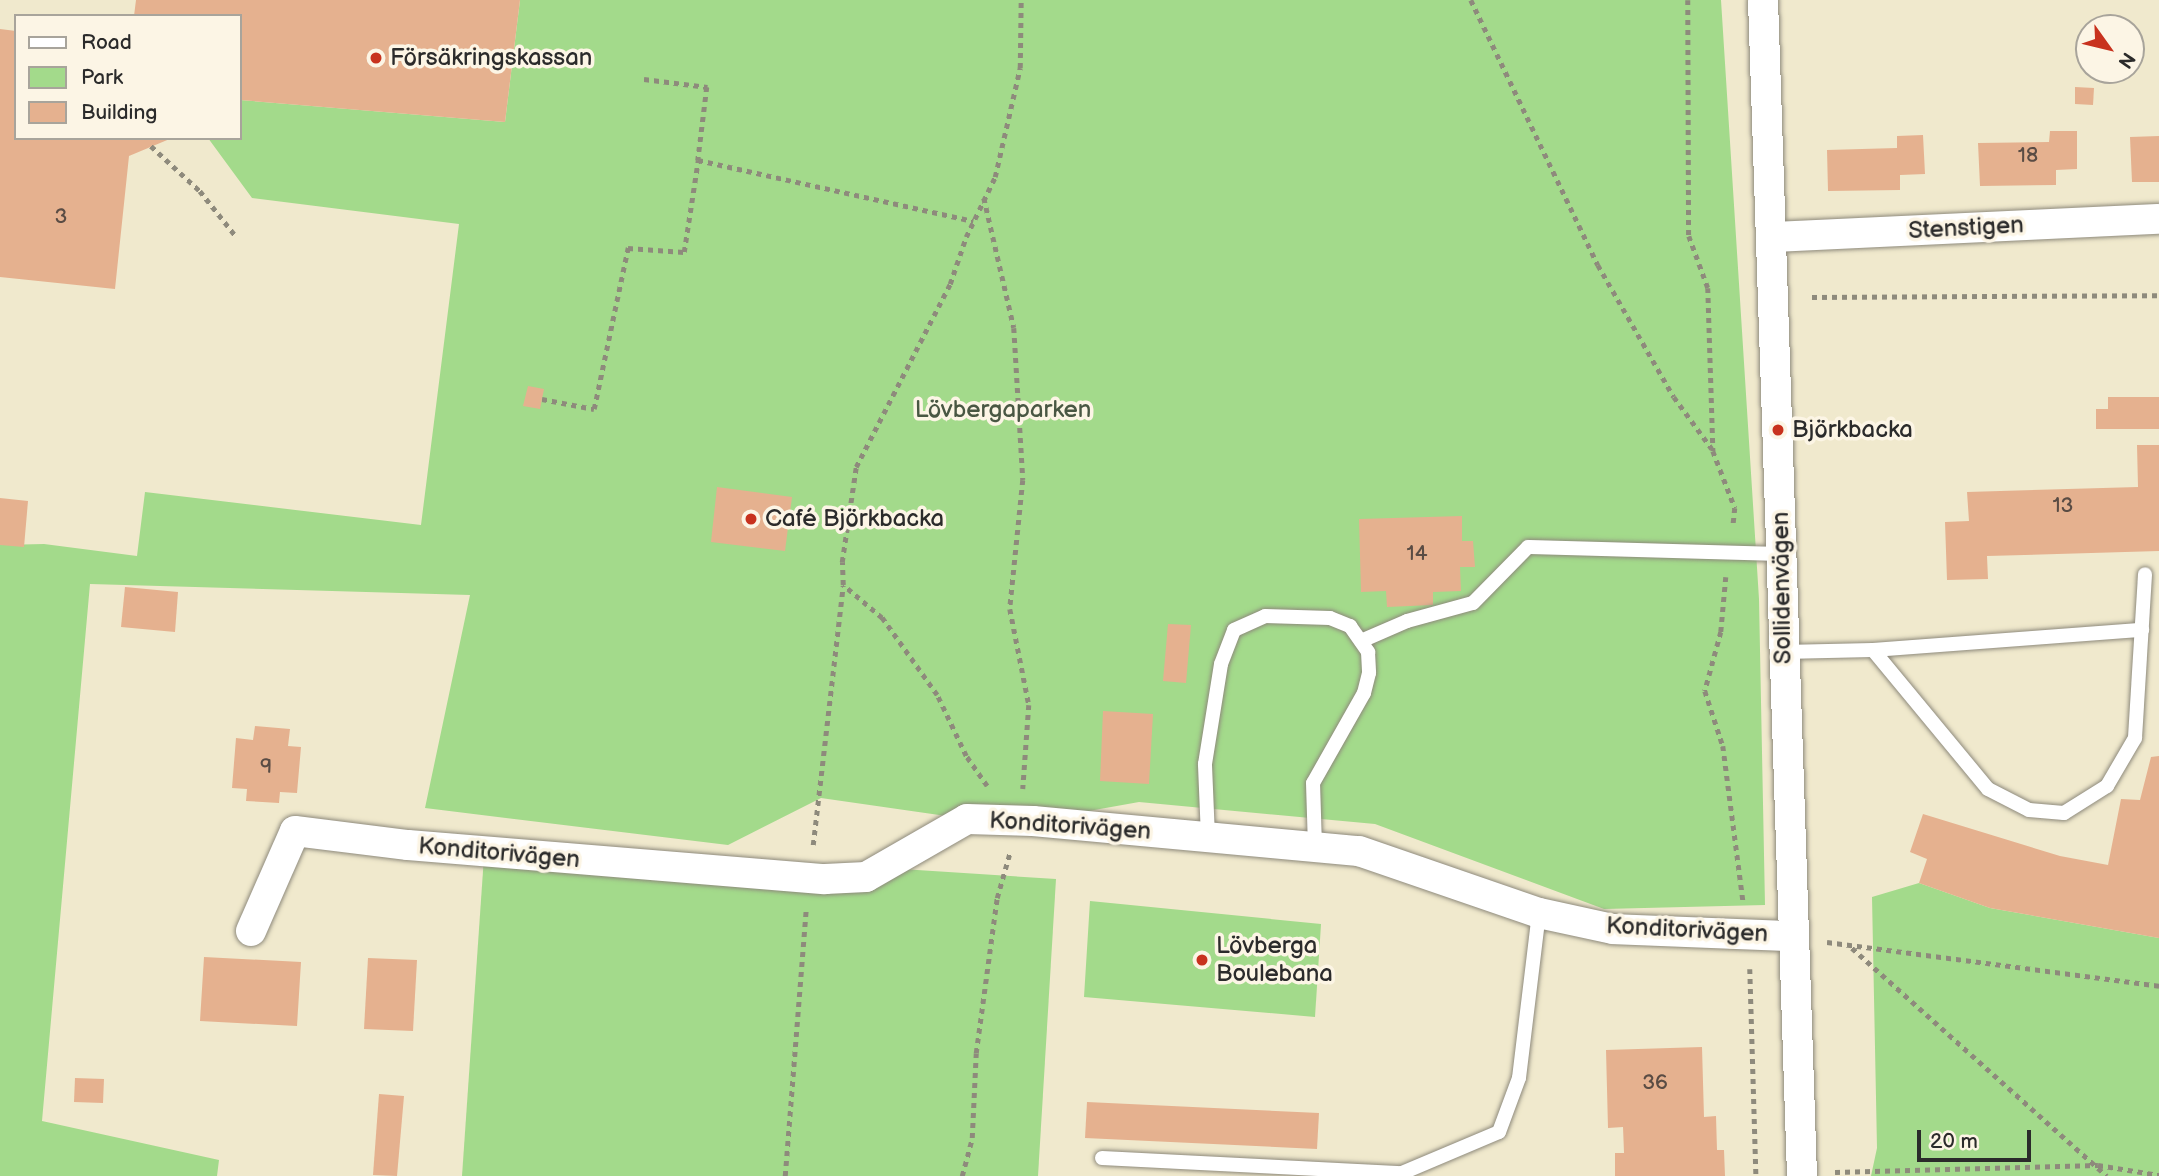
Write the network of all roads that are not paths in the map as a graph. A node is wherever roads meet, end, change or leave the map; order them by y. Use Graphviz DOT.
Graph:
graph roads {
  1 [pos="1763,0"];
  2 [pos="2159,219"];
  3 [pos="1773,237"];
  4 [pos="1782,554"];
  5 [pos="2145,574"];
  6 [pos="2142,630"];
  7 [pos="1361,641"];
  8 [pos="1873,650"];
  9 [pos="1783,652"];
  10 [pos="1208,837"];
  11 [pos="1315,846"];
  12 [pos="1539,913"];
  13 [pos="251,931"];
  14 [pos="1791,936"];
  15 [pos="1102,1158"];
  16 [pos="1802,1174"];
  1 -- 3 [label="street, Sollidenvägen"];
  2 -- 3 [label="street, Stenstigen"];
  3 -- 4 [label="street, Sollidenvägen"];
  4 -- 7 [label="lane"];
  4 -- 9 [label="street, Sollidenvägen"];
  5 -- 6 [label="lane"];
  6 -- 8 [label="lane"];
  6 -- 8 [label="lane"];
  7 -- 10 [label="lane"];
  7 -- 11 [label="lane"];
  8 -- 9 [label="lane"];
  9 -- 14 [label="street, Sollidenvägen"];
  10 -- 11 [label="street, Konditorivägen"];
  10 -- 13 [label="street, Konditorivägen"];
  11 -- 12 [label="street, Konditorivägen"];
  12 -- 14 [label="street, Konditorivägen"];
  12 -- 15 [label="lane"];
  14 -- 16 [label="street, Sollidenvägen"];
}
